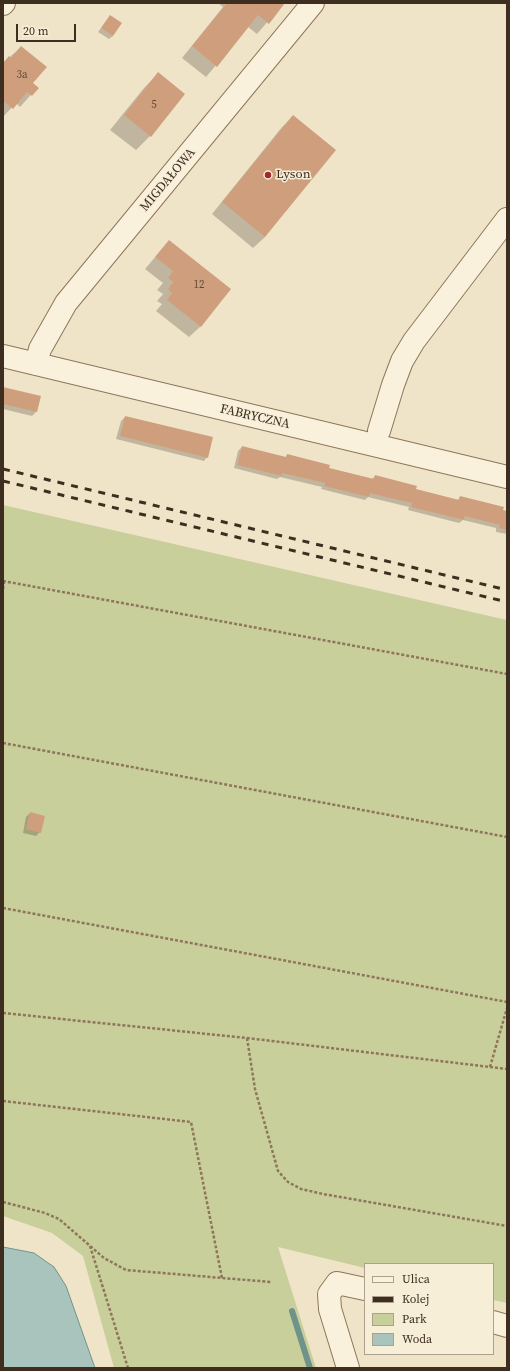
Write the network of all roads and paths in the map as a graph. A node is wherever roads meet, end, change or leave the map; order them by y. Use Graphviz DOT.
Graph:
graph roads {
  1 [pos="313,3"];
  2 [pos="507,219"];
  3 [pos="3,356"];
  4 [pos="36,364"];
  5 [pos="379,431"];
  6 [pos="507,477"];
  7 [pos="4,581"];
  8 [pos="3,589"];
  9 [pos="507,674"];
  10 [pos="3,743"];
  11 [pos="507,837"];
  12 [pos="3,908"];
  13 [pos="507,1002"];
  14 [pos="507,1008"];
  15 [pos="3,1013"];
  16 [pos="247,1038"];
  17 [pos="490,1067"];
  18 [pos="507,1069"];
  19 [pos="3,1101"];
  20 [pos="3,1202"];
  21 [pos="507,1226"];
  22 [pos="90,1246"];
  23 [pos="222,1278"];
  24 [pos="271,1282"];
  25 [pos="364,1289"];
  26 [pos="494,1322"];
  27 [pos="507,1326"];
  28 [pos="128,1368"];
  29 [pos="348,1368"];
  1 -- 4 [label="street, MIGDAŁOWA"];
  2 -- 5 [label="street"];
  3 -- 4 [label="street, FABRYCZNA"];
  4 -- 6 [label="street, FABRYCZNA"];
  7 -- 8 [label="path"];
  7 -- 9 [label="path"];
  10 -- 11 [label="path"];
  12 -- 13 [label="path"];
  14 -- 17 [label="path"];
  15 -- 16 [label="path"];
  16 -- 17 [label="path"];
  16 -- 21 [label="path"];
  17 -- 18 [label="path"];
  19 -- 23 [label="path"];
  20 -- 22 [label="path"];
  22 -- 23 [label="path"];
  22 -- 28 [label="path"];
  23 -- 24 [label="path"];
  25 -- 29 [label="street"];
  26 -- 27 [label="street"];
}
